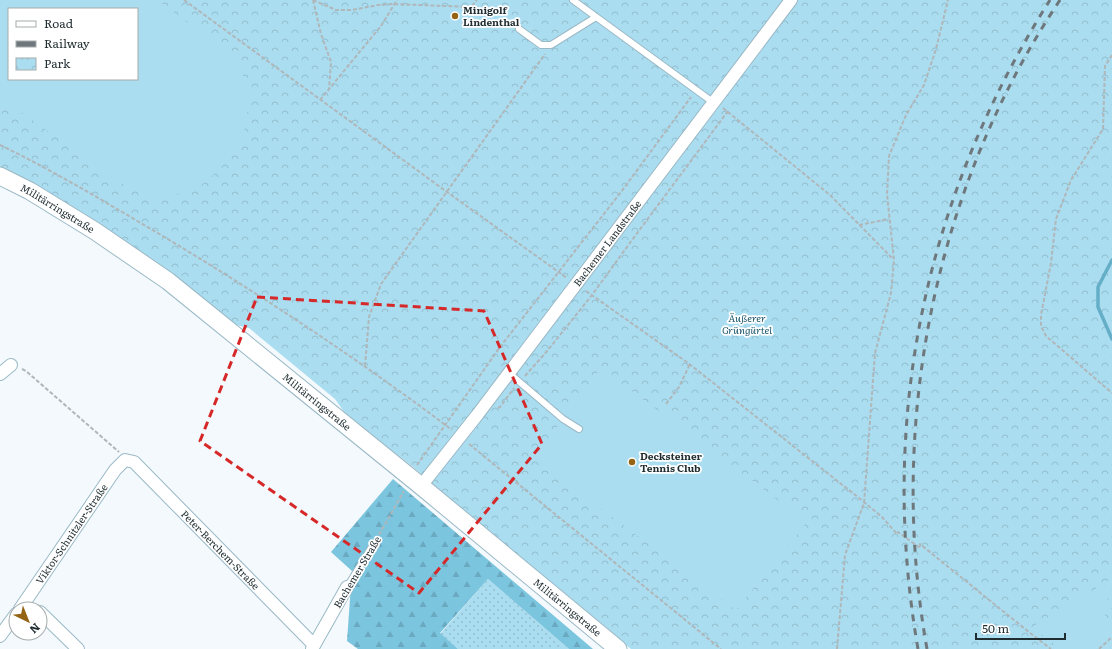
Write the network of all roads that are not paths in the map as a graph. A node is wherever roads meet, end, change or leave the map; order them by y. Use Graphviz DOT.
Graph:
graph roads {
  1 [pos="573,0"];
  2 [pos="791,0"];
  3 [pos="596,17"];
  4 [pos="518,29"];
  5 [pos="714,103"];
  6 [pos="0,176"];
  7 [pos="11,364"];
  8 [pos="509,373"];
  9 [pos="0,374"];
  10 [pos="578,429"];
  11 [pos="125,460"];
  12 [pos="416,481"];
  13 [pos="371,548"];
  14 [pos="347,587"];
  15 [pos="27,599"];
  16 [pos="48,620"];
  17 [pos="8,625"];
  18 [pos="0,636"];
  19 [pos="313,647"];
  20 [pos="78,649"];
  21 [pos="618,649"];
  1 -- 3 [label="lane"];
  2 -- 5 [label="street, Bachemer Landstraße"];
  3 -- 4 [label="lane"];
  3 -- 5 [label="lane"];
  5 -- 8 [label="street, Bachemer Landstraße"];
  6 -- 12 [label="main road, Militärringstraße"];
  7 -- 9 [label="street"];
  8 -- 10 [label="lane"];
  8 -- 12 [label="street, Bachemer Landstraße"];
  11 -- 15 [label="street, Viktor-Schnitzler-Straße"];
  11 -- 19 [label="street, Peter-Berchem-Straße"];
  12 -- 21 [label="main road, Militärringstraße"];
  13 -- 14 [label="lane, Bachemer Straße"];
  14 -- 19 [label="street, Bachemer Straße"];
  16 -- 20 [label="street"];
  17 -- 18 [label="street"];
}
